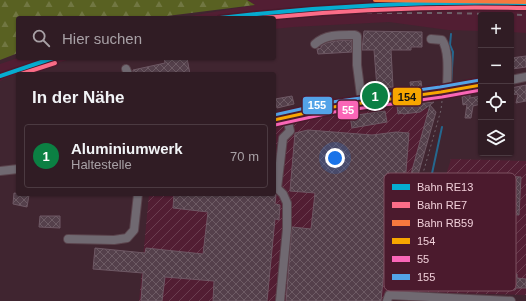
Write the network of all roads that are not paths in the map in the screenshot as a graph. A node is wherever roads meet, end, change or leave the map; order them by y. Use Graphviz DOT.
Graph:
graph roads {
  1 [pos="431,39"];
  2 [pos="315,44"];
  3 [pos="526,77"];
  4 [pos="514,79"];
  5 [pos="478,86"];
  6 [pos="444,92"];
  7 [pos="362,103"];
  8 [pos="287,117"];
  9 [pos="276,120"];
  10 [pos="16,169"];
  11 [pos="0,171"];
  12 [pos="138,196"];
  13 [pos="68,239"];
  14 [pos="388,298"];
  15 [pos="280,301"];
  16 [pos="510,301"];
  1 -- 6 [label="street"];
  2 -- 7 [label="street"];
  3 -- 4 [label="street"];
  5 -- 6 [label="street"];
  6 -- 7 [label="street"];
  7 -- 8 [label="street"];
  8 -- 9 [label="street"];
  8 -- 15 [label="street"];
  10 -- 11 [label="street"];
  12 -- 13 [label="street"];
  14 -- 16 [label="street"];
}
